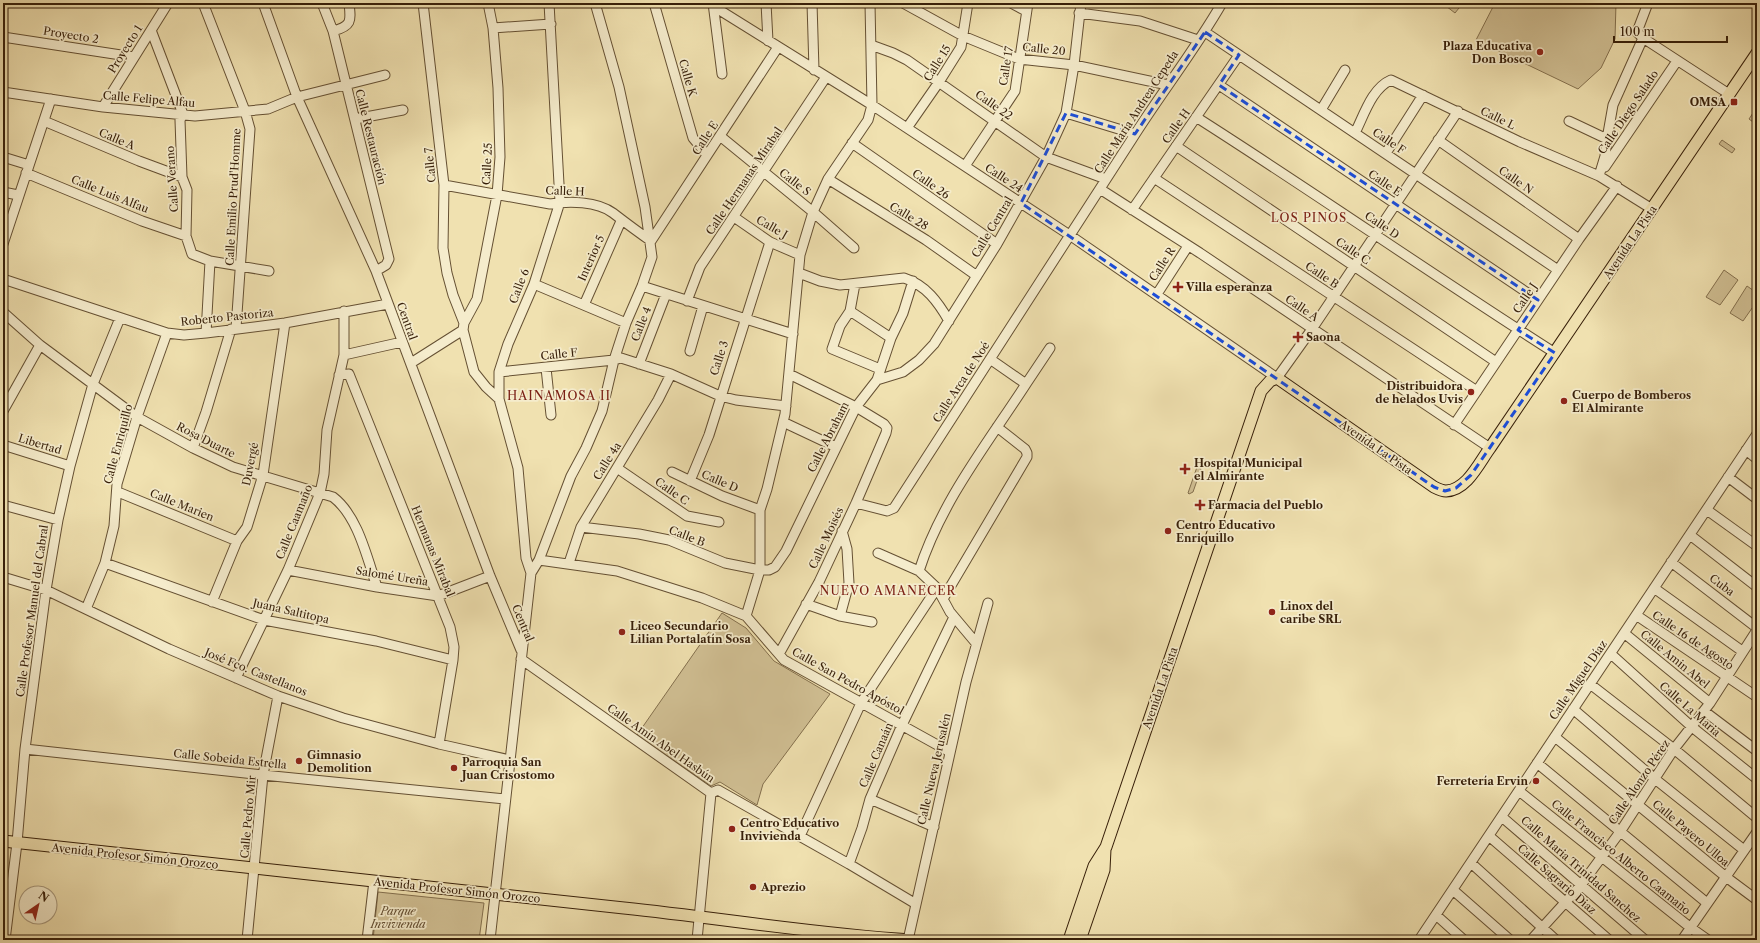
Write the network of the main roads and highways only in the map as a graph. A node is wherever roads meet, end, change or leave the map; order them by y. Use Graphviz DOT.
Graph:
graph roads {
  1 [pos="1757,53"];
  2 [pos="3,841"];
  3 [pos="1106,847"];
  4 [pos="910,940"];
  5 [pos="1069,940"];
  6 [pos="1080,940"];
  1 -- 3 [label="main road, Avenida La Pista"];
  2 -- 4 [label="main road, Avenida Profesor Simón Orozco"];
  3 -- 5 [label="main road, Avenida La Pista"];
  3 -- 6 [label="main road, Avenida La Pista"];
}
